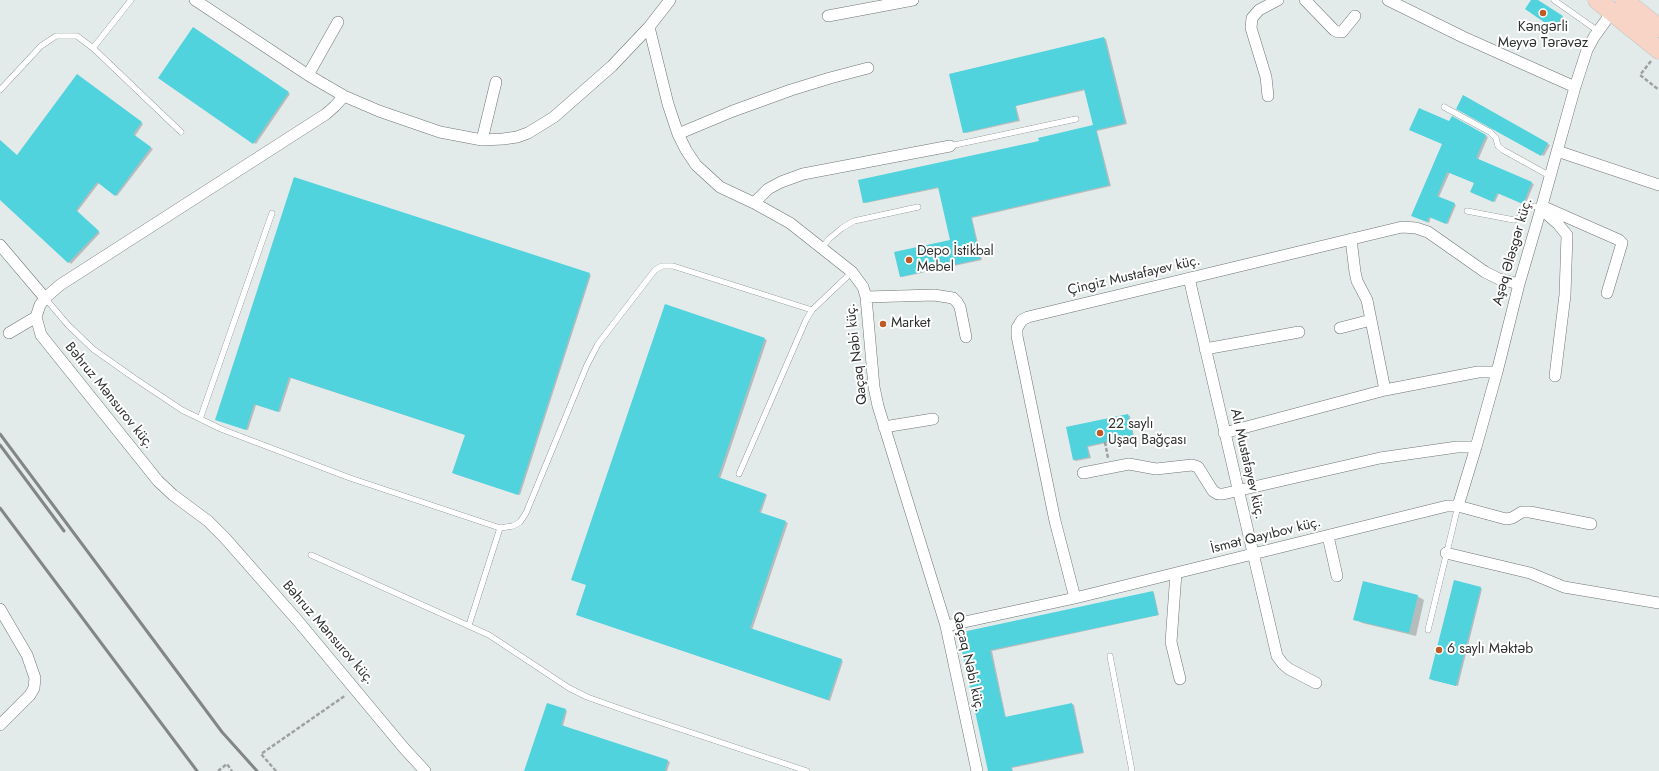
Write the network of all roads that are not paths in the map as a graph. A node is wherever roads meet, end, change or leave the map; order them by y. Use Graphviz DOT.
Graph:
graph roads {
  1 [pos="131,0"];
  2 [pos="195,0"];
  3 [pos="669,0"];
  4 [pos="913,0"];
  5 [pos="1278,0"];
  6 [pos="1305,0"];
  7 [pos="1388,0"];
  8 [pos="1554,0"];
  9 [pos="1597,0"];
  10 [pos="1618,6"];
  11 [pos="828,16"];
  12 [pos="1355,16"];
  13 [pos="338,22"];
  14 [pos="649,27"];
  15 [pos="1659,28"];
  16 [pos="1598,32"];
  17 [pos="93,48"];
  18 [pos="1659,50"];
  19 [pos="868,68"];
  20 [pos="308,75"];
  21 [pos="496,82"];
  22 [pos="1575,87"];
  23 [pos="0,90"];
  24 [pos="344,96"];
  25 [pos="1268,96"];
  26 [pos="1444,107"];
  27 [pos="1076,119"];
  28 [pos="181,132"];
  29 [pos="678,134"];
  30 [pos="482,140"];
  31 [pos="950,146"];
  32 [pos="1556,151"];
  33 [pos="1550,176"];
  34 [pos="1659,185"];
  35 [pos="754,203"];
  36 [pos="918,207"];
  37 [pos="1541,208"];
  38 [pos="1467,211"];
  39 [pos="272,213"];
  40 [pos="1351,239"];
  41 [pos="821,249"];
  42 [pos="2,251"];
  43 [pos="852,272"];
  44 [pos="1189,278"];
  45 [pos="1518,284"];
  46 [pos="1607,293"];
  47 [pos="866,297"];
  48 [pos="45,298"];
  49 [pos="812,310"];
  50 [pos="36,316"];
  51 [pos="1371,320"];
  52 [pos="1340,328"];
  53 [pos="1299,332"];
  54 [pos="10,333"];
  55 [pos="966,337"];
  56 [pos="1205,349"];
  57 [pos="1497,372"];
  58 [pos="1555,376"];
  59 [pos="1385,390"];
  60 [pos="200,419"];
  61 [pos="933,419"];
  62 [pos="884,427"];
  63 [pos="1224,433"];
  64 [pos="1476,447"];
  65 [pos="1083,473"];
  66 [pos="739,474"];
  67 [pos="1238,491"];
  68 [pos="1458,506"];
  69 [pos="1591,524"];
  70 [pos="500,528"];
  71 [pos="1328,536"];
  72 [pos="1446,553"];
  73 [pos="311,555"];
  74 [pos="1252,555"];
  75 [pos="1176,573"];
  76 [pos="1337,576"];
  77 [pos="1075,598"];
  78 [pos="1659,604"];
  79 [pos="0,609"];
  80 [pos="469,625"];
  81 [pos="946,626"];
  82 [pos="1428,630"];
  83 [pos="1110,656"];
  84 [pos="1180,679"];
  85 [pos="1316,683"];
  86 [pos="0,725"];
  87 [pos="425,771"];
  88 [pos="807,771"];
  89 [pos="977,771"];
  90 [pos="1132,771"];
  1 -- 17 [label="lane"];
  2 -- 20 [label="street"];
  3 -- 14 [label="street"];
  4 -- 11 [label="street"];
  5 -- 25 [label="street"];
  6 -- 12 [label="street"];
  7 -- 22 [label="street"];
  8 -- 16 [label="lane"];
  9 -- 10 [label="highway"];
  10 -- 15 [label="highway"];
  10 -- 16 [label="street, Aşəq Ələsgər küç."];
  10 -- 18 [label="highway"];
  13 -- 20 [label="street"];
  14 -- 29 [label="street, Qaçaq Nəbi küç."];
  14 -- 30 [label="street"];
  16 -- 22 [label="street, Aşəq Ələsgər küç."];
  17 -- 23 [label="lane"];
  17 -- 28 [label="lane"];
  19 -- 29 [label="street"];
  20 -- 24 [label="street"];
  21 -- 30 [label="street"];
  22 -- 32 [label="street, Aşəq Ələsgər küç."];
  24 -- 30 [label="street"];
  24 -- 48 [label="street"];
  26 -- 33 [label="lane"];
  27 -- 31 [label="lane"];
  29 -- 35 [label="street, Qaçaq Nəbi küç."];
  31 -- 35 [label="street"];
  32 -- 33 [label="street, Aşəq Ələsgər küç."];
  32 -- 34 [label="street"];
  33 -- 37 [label="street, Aşəq Ələsgər küç."];
  35 -- 41 [label="street, Qaçaq Nəbi küç."];
  36 -- 41 [label="lane"];
  37 -- 38 [label="lane"];
  37 -- 45 [label="street, Aşəq Ələsgər küç."];
  37 -- 46 [label="street"];
  37 -- 58 [label="street"];
  39 -- 60 [label="lane"];
  40 -- 44 [label="street, Çingiz Mustafayev küç."];
  40 -- 45 [label="street, Çingiz Mustafayev küç."];
  40 -- 51 [label="street"];
  41 -- 43 [label="street, Qaçaq Nəbi küç."];
  42 -- 48 [label="street"];
  43 -- 47 [label="street, Qaçaq Nəbi küç."];
  43 -- 49 [label="lane"];
  44 -- 56 [label="street, Alı Mustafayev küç."];
  44 -- 77 [label="street, Çingiz Mustafayev küç."];
  45 -- 57 [label="street, Aşəq Ələsgər küç."];
  47 -- 55 [label="street"];
  47 -- 62 [label="street, Qaçaq Nəbi küç."];
  48 -- 50 [label="street"];
  48 -- 60 [label="lane"];
  49 -- 66 [label="lane"];
  49 -- 70 [label="lane"];
  50 -- 54 [label="street"];
  50 -- 87 [label="street, Bəhruz Mənsurov küç."];
  51 -- 52 [label="street"];
  51 -- 59 [label="street"];
  53 -- 56 [label="street"];
  56 -- 63 [label="street, Alı Mustafayev küç."];
  57 -- 59 [label="street"];
  57 -- 64 [label="street, Aşəq Ələsgər küç."];
  59 -- 63 [label="street"];
  60 -- 70 [label="lane"];
  61 -- 62 [label="street"];
  62 -- 81 [label="street, Qaçaq Nəbi küç."];
  63 -- 67 [label="street, Alı Mustafayev küç."];
  64 -- 67 [label="street"];
  64 -- 68 [label="street, Aşəq Ələsgər küç."];
  65 -- 67 [label="street"];
  67 -- 74 [label="street, Alı Mustafayev küç."];
  68 -- 69 [label="street, İsmət Qayıbov küç."];
  68 -- 71 [label="street, İsmət Qayıbov küç."];
  68 -- 72 [label="lane"];
  70 -- 80 [label="lane"];
  71 -- 74 [label="street, İsmət Qayıbov küç."];
  71 -- 76 [label="street"];
  72 -- 78 [label="street"];
  72 -- 82 [label="lane"];
  73 -- 80 [label="lane"];
  74 -- 75 [label="street, İsmət Qayıbov küç."];
  74 -- 85 [label="street, Alı Mustafayev küç."];
  75 -- 77 [label="street, İsmət Qayıbov küç."];
  75 -- 84 [label="street"];
  77 -- 81 [label="street, İsmət Qayıbov küç."];
  79 -- 86 [label="street"];
  80 -- 88 [label="lane"];
  81 -- 89 [label="street, Qaçaq Nəbi küç."];
  83 -- 90 [label="lane"];
}
